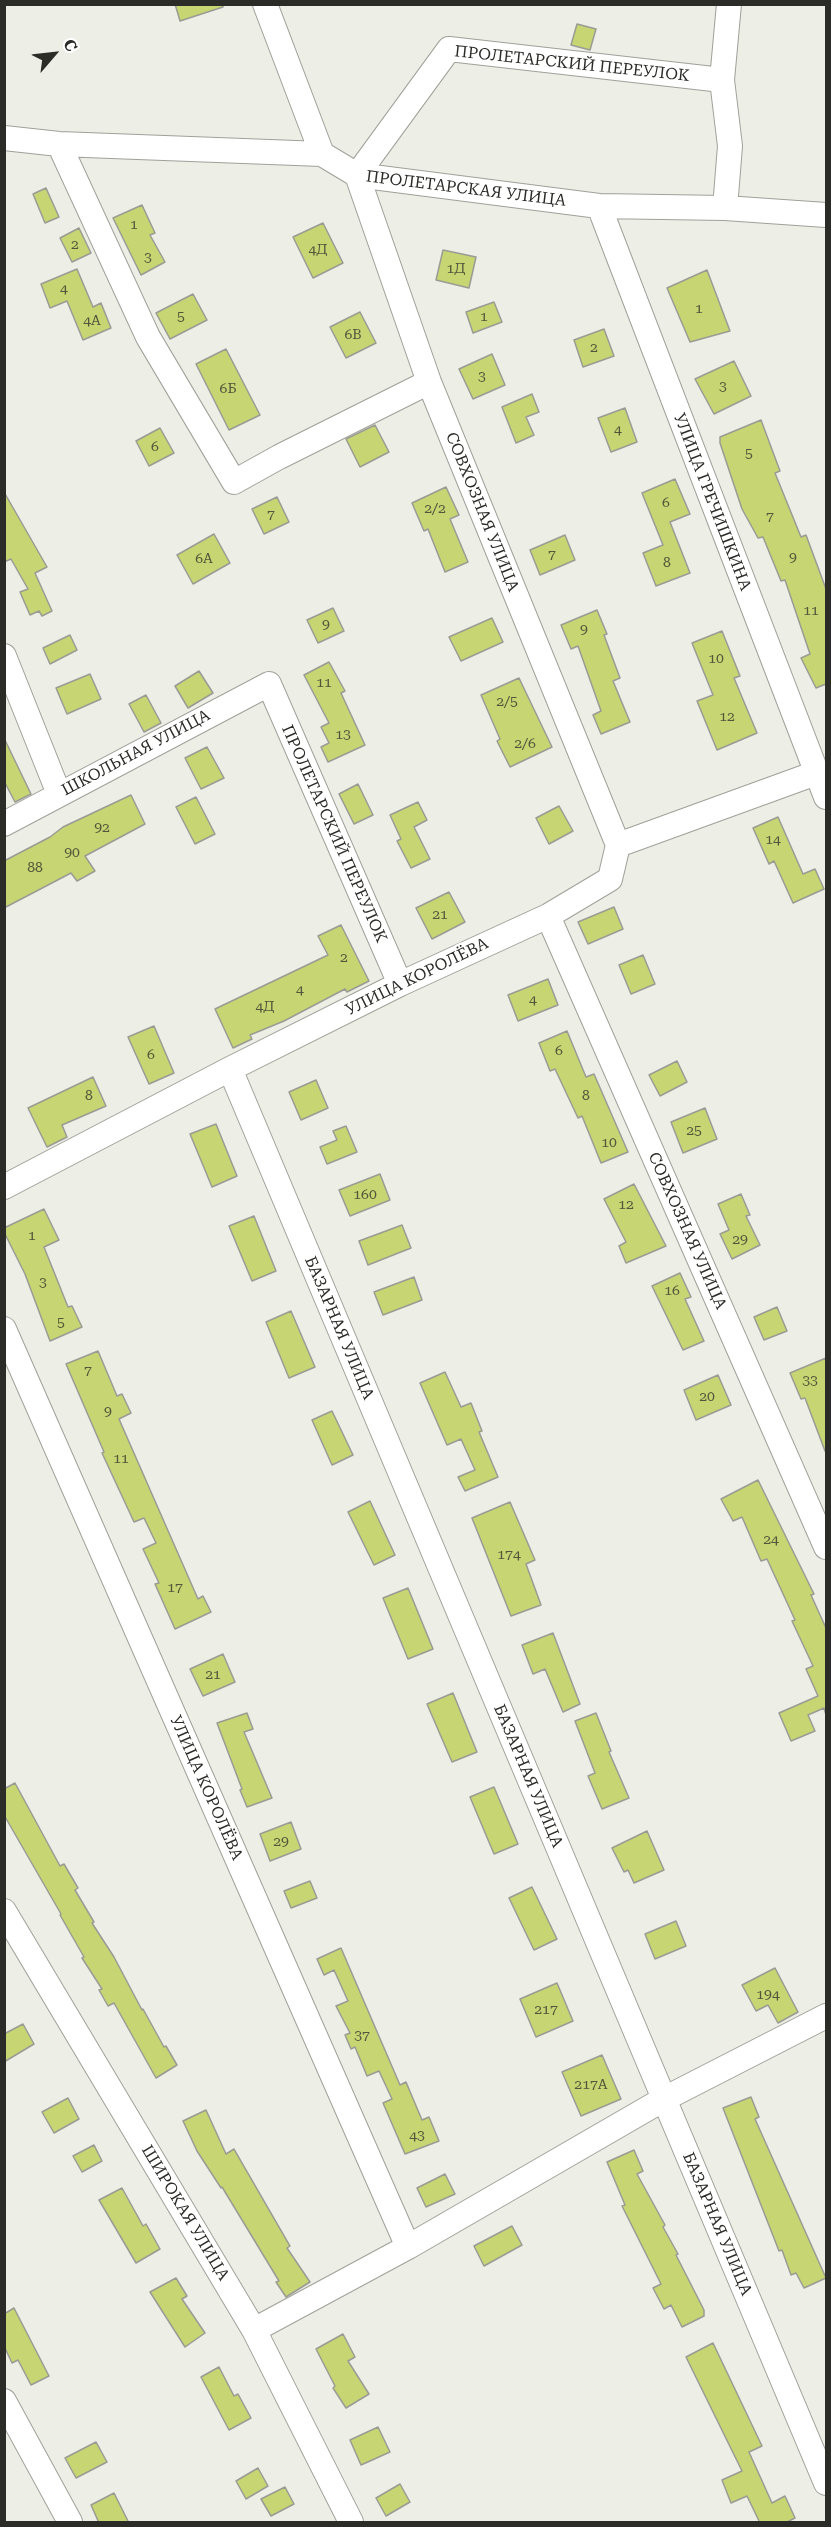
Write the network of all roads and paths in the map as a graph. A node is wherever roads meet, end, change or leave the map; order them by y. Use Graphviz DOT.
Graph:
graph roads {
  1 [pos="265,4"];
  2 [pos="729,4"];
  3 [pos="722,80"];
  4 [pos="4,138"];
  5 [pos="59,144"];
  6 [pos="322,154"];
  7 [pos="357,175"];
  8 [pos="599,206"];
  9 [pos="725,208"];
  10 [pos="826,215"];
  11 [pos="429,382"];
  12 [pos="4,656"];
  13 [pos="269,684"];
  14 [pos="816,773"];
  15 [pos="59,794"];
  16 [pos="826,797"];
  17 [pos="4,824"];
  18 [pos="618,845"];
  19 [pos="548,916"];
  20 [pos="400,984"];
  21 [pos="230,1069"];
  22 [pos="4,1187"];
  23 [pos="4,1329"];
  24 [pos="826,1547"];
  25 [pos="4,1911"];
  26 [pos="826,2016"];
  27 [pos="664,2099"];
  28 [pos="408,2247"];
  29 [pos="255,2330"];
  30 [pos="4,2401"];
  31 [pos="826,2483"];
  32 [pos="70,2523"];
  33 [pos="351,2523"];
  1 -- 6 [label="street"];
  2 -- 3 [label="street"];
  3 -- 7 [label="street, ПРОЛЕТАРСКИЙ ПЕРЕУЛОК"];
  3 -- 9 [label="street"];
  4 -- 5 [label="street, ПРОЛЕТАРСКАЯ УЛИЦА"];
  5 -- 6 [label="street, ПРОЛЕТАРСКАЯ УЛИЦА"];
  5 -- 11 [label="street"];
  6 -- 7 [label="street, ПРОЛЕТАРСКАЯ УЛИЦА"];
  7 -- 8 [label="street, ПРОЛЕТАРСКАЯ УЛИЦА"];
  7 -- 11 [label="street, СОВХОЗНАЯ УЛИЦА"];
  8 -- 9 [label="street, ПРОЛЕТАРСКАЯ УЛИЦА"];
  8 -- 14 [label="street, УЛИЦА ГРЕЧИШКИНА"];
  9 -- 10 [label="street, ПРОЛЕТАРСКАЯ УЛИЦА"];
  11 -- 18 [label="street, СОВХОЗНАЯ УЛИЦА"];
  12 -- 15 [label="street"];
  13 -- 15 [label="street, ШКОЛЬНАЯ УЛИЦА"];
  13 -- 20 [label="street, ПРОЛЕТАРСКИЙ ПЕРЕУЛОК"];
  14 -- 16 [label="street, УЛИЦА ГРЕЧИШКИНА"];
  14 -- 18 [label="street"];
  15 -- 17 [label="street, ШКОЛЬНАЯ УЛИЦА"];
  18 -- 19 [label="street, УЛИЦА КОРОЛЁВА"];
  19 -- 20 [label="street, УЛИЦА КОРОЛЁВА"];
  19 -- 24 [label="street, СОВХОЗНАЯ УЛИЦА"];
  20 -- 21 [label="street, УЛИЦА КОРОЛЁВА"];
  21 -- 22 [label="street, УЛИЦА КОРОЛЁВА"];
  21 -- 27 [label="street, БАЗАРНАЯ УЛИЦА"];
  23 -- 28 [label="street, УЛИЦА КОРОЛЁВА"];
  25 -- 29 [label="street, ШИРОКАЯ УЛИЦА"];
  26 -- 27 [label="street"];
  27 -- 28 [label="street"];
  27 -- 31 [label="street, БАЗАРНАЯ УЛИЦА"];
  28 -- 29 [label="street"];
  29 -- 33 [label="street, ШИРОКАЯ УЛИЦА"];
  30 -- 32 [label="street"];
}
